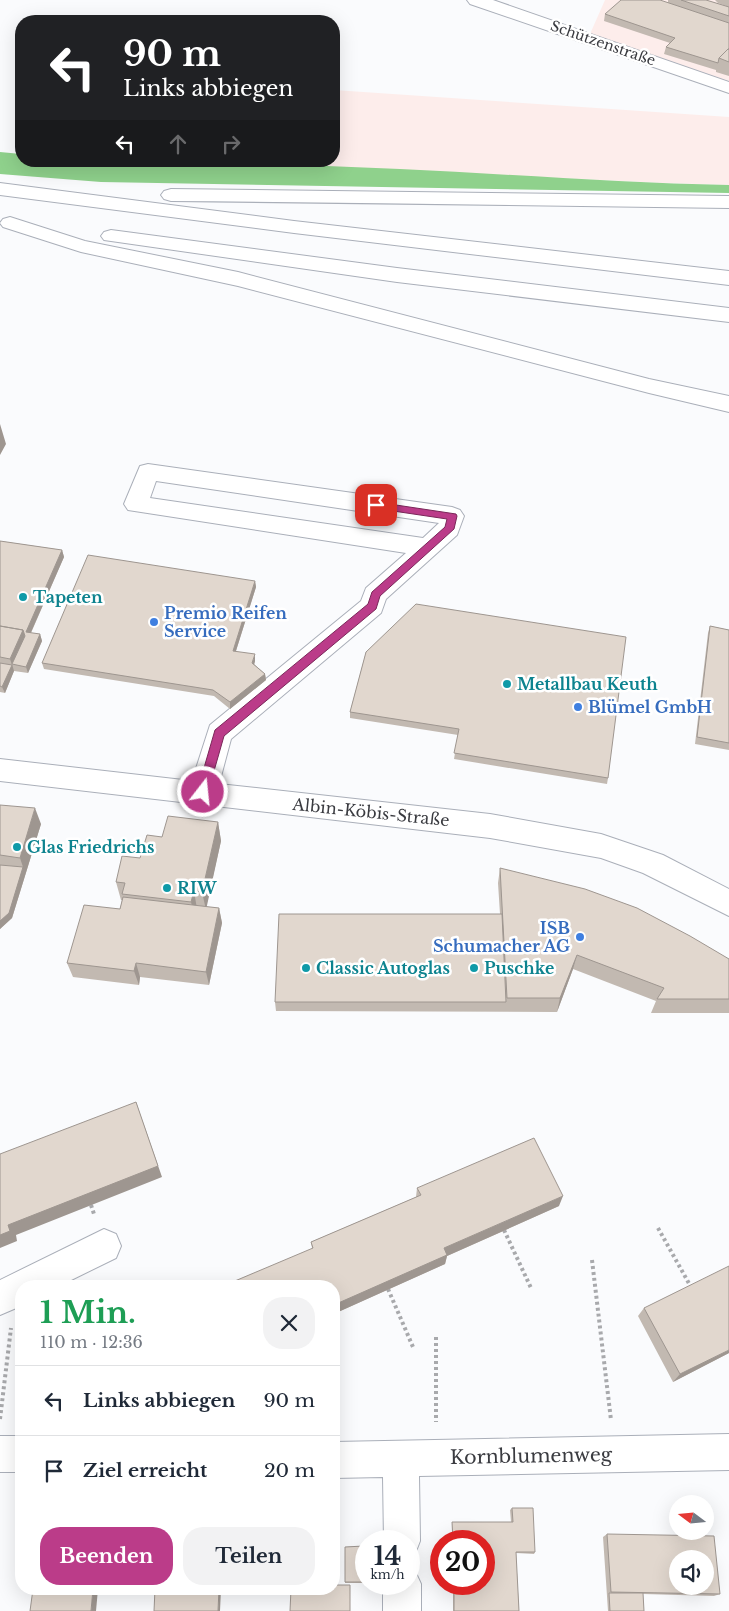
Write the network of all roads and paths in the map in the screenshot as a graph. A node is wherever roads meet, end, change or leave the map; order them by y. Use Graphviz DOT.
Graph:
graph roads {
  1 [pos="476,0"];
  2 [pos="729,88"];
  3 [pos="0,183"];
  4 [pos="0,189"];
  5 [pos="729,202"];
  6 [pos="5,222"];
  7 [pos="729,278"];
  8 [pos="729,316"];
  9 [pos="729,404"];
  10 [pos="429,548"];
  11 [pos="0,770"];
  12 [pos="203,792"];
  13 [pos="729,903"];
  14 [pos="658,1228"];
  15 [pos="504,1230"];
  16 [pos="104,1246"];
  17 [pos="592,1260"];
  18 [pos="37,1280"];
  19 [pos="531,1288"];
  20 [pos="388,1289"];
  21 [pos="692,1290"];
  22 [pos="15,1291"];
  23 [pos="436,1336"];
  24 [pos="413,1347"];
  25 [pos="0,1423"];
  26 [pos="729,1452"];
  27 [pos="0,1454"];
  28 [pos="15,1454"];
  29 [pos="614,1454"];
  30 [pos="436,1458"];
  31 [pos="401,1459"];
  32 [pos="340,1460"];
  33 [pos="402,1530"];
  34 [pos="402,1595"];
  35 [pos="402,1611"];
  1 -- 2 [label="main road, Schützenstraße"];
  3 -- 5 [label="main road"];
  4 -- 7 [label="main road"];
  6 -- 8 [label="main road"];
  6 -- 9 [label="main road"];
  10 -- 10 [label="main road"];
  10 -- 12 [label="main road"];
  11 -- 12 [label="main road, Albin-Köbis-Straße"];
  12 -- 13 [label="main road, Albin-Köbis-Straße"];
  14 -- 21 [label="path"];
  15 -- 19 [label="path"];
  16 -- 18 [label="main road"];
  17 -- 29 [label="path"];
  20 -- 24 [label="path"];
  22 -- 25 [label="path"];
  23 -- 30 [label="path"];
  26 -- 29 [label="main road, Kornblumenweg"];
  27 -- 28 [label="main road"];
  29 -- 30 [label="main road, Kornblumenweg"];
  30 -- 31 [label="main road, Kornblumenweg"];
  31 -- 32 [label="main road, Kornblumenweg"];
  31 -- 33 [label="main road"];
  34 -- 35 [label="main road"];
}
